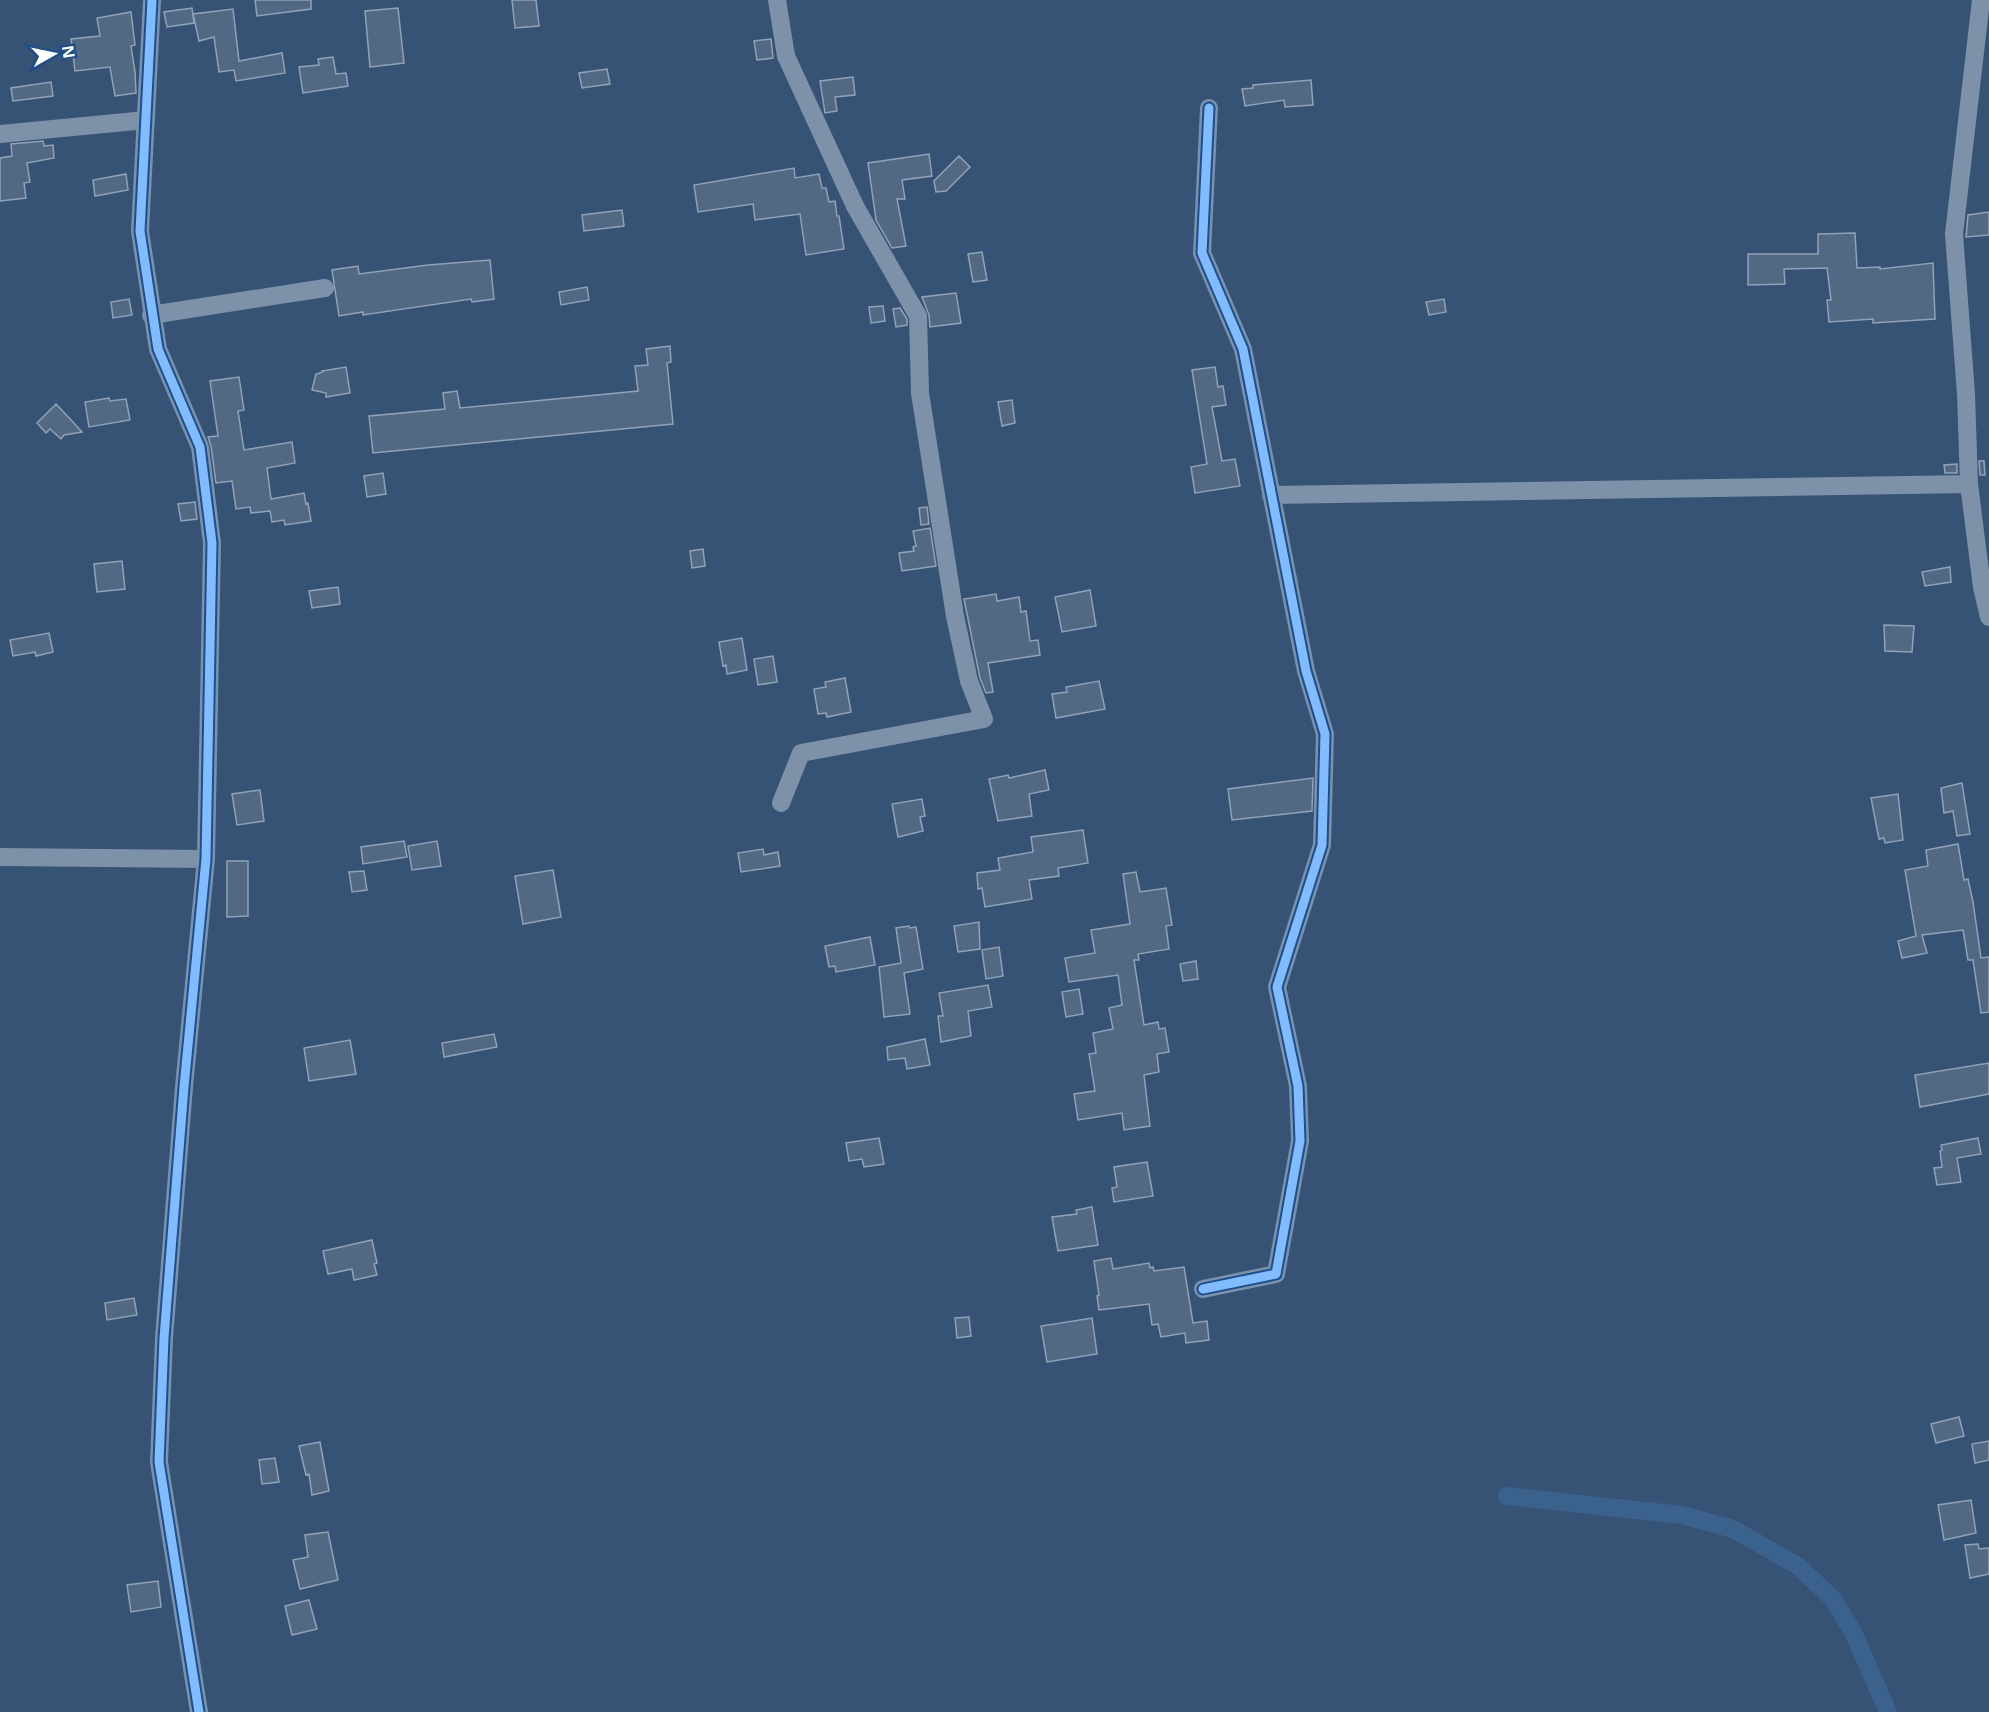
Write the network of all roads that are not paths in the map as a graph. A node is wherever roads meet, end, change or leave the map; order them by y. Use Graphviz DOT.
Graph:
graph roads {
  1 [pos="153,0"];
  2 [pos="777,0"];
  3 [pos="1981,0"];
  4 [pos="1209,108"];
  5 [pos="146,120"];
  6 [pos="0,134"];
  7 [pos="325,288"];
  8 [pos="151,315"];
  9 [pos="1970,483"];
  10 [pos="1271,495"];
  11 [pos="1983,542"];
  12 [pos="1989,617"];
  13 [pos="781,802"];
  14 [pos="0,857"];
  15 [pos="206,859"];
  16 [pos="1203,1289"];
  17 [pos="199,1712"];
  1 -- 5 [label="street"];
  2 -- 13 [label="street"];
  3 -- 9 [label="street"];
  4 -- 10 [label="street"];
  5 -- 6 [label="street"];
  5 -- 8 [label="street"];
  7 -- 8 [label="street"];
  8 -- 15 [label="street"];
  9 -- 10 [label="street"];
  9 -- 11 [label="street"];
  10 -- 16 [label="street"];
  11 -- 12 [label="street"];
  14 -- 15 [label="street"];
  15 -- 17 [label="street"];
}
